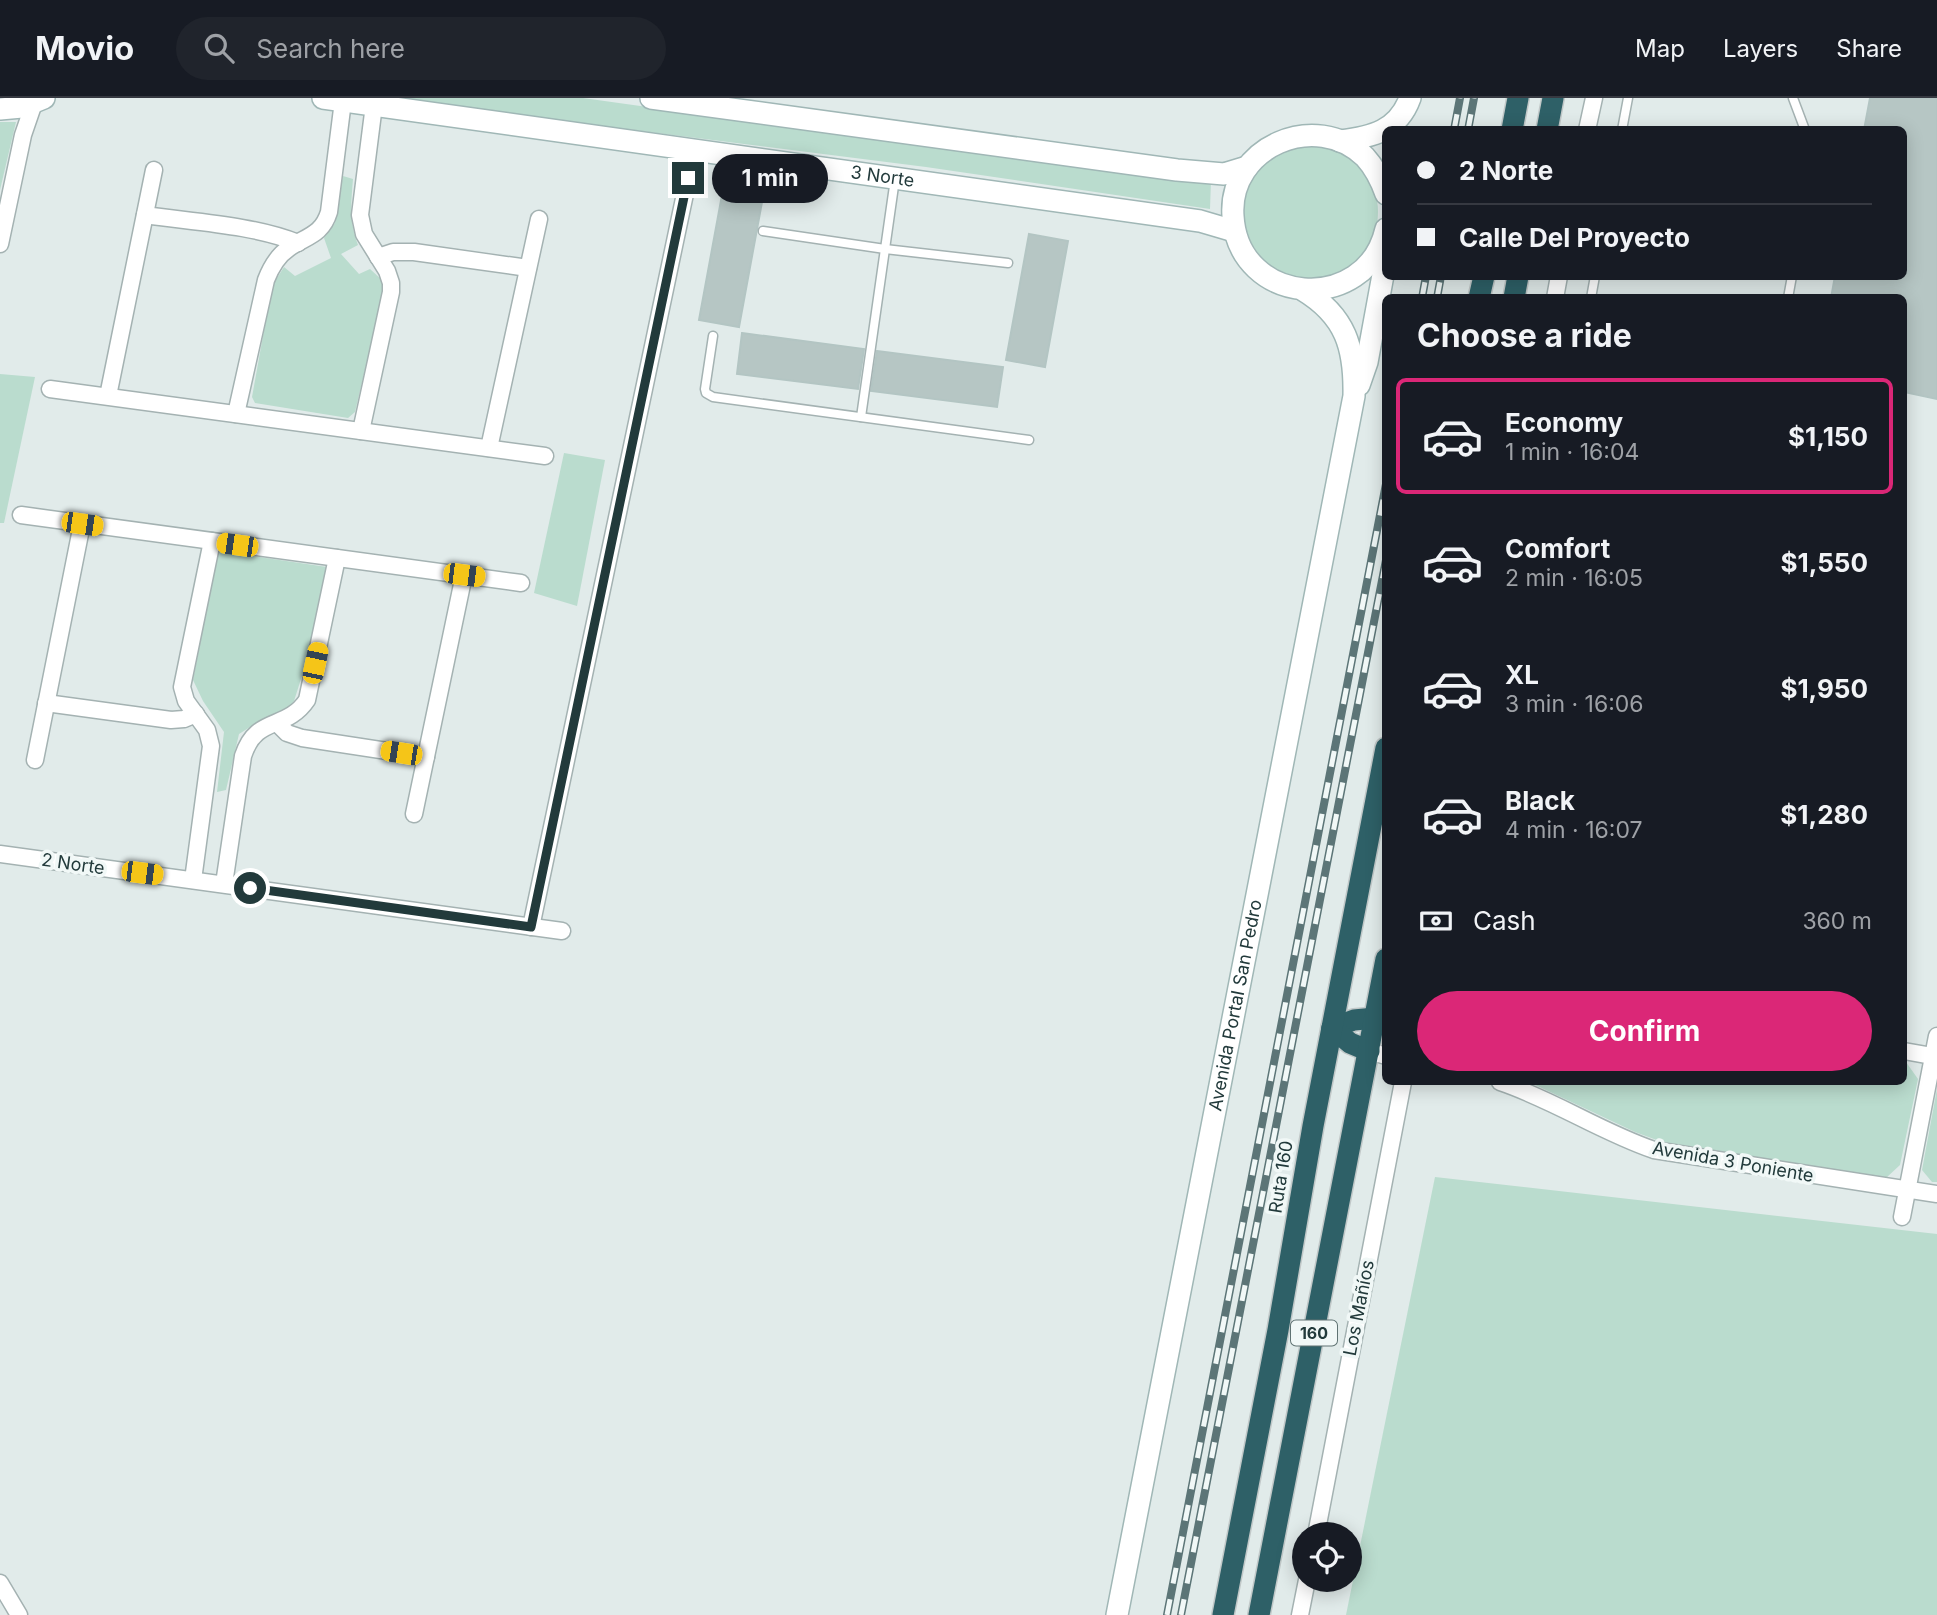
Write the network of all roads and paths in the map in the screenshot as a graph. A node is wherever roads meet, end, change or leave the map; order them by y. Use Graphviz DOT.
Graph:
graph roads {
  1 [pos="651,98"];
  2 [pos="1412,98"];
  3 [pos="1518,98"];
  4 [pos="1553,98"];
  5 [pos="1594,98"];
  6 [pos="1628,98"];
  7 [pos="1793,98"];
  8 [pos="333,99"];
  9 [pos="39,101"];
  10 [pos="374,105"];
  11 [pos="0,109"];
  12 [pos="1389,126"];
  13 [pos="1410,126"];
  14 [pos="1513,126"];
  15 [pos="1547,126"];
  16 [pos="1588,126"];
  17 [pos="1623,126"];
  18 [pos="1804,126"];
  19 [pos="1382,130"];
  20 [pos="1340,141"];
  21 [pos="694,151"];
  22 [pos="1247,167"];
  23 [pos="154,170"];
  24 [pos="895,178"];
  25 [pos="1382,183"];
  26 [pos="145,215"];
  27 [pos="539,219"];
  28 [pos="763,231"];
  29 [pos="1234,231"];
  30 [pos="1382,240"];
  31 [pos="298,243"];
  32 [pos="0,244"];
  33 [pos="886,249"];
  34 [pos="378,257"];
  35 [pos="1008,263"];
  36 [pos="528,268"];
  37 [pos="1382,280"];
  38 [pos="1303,290"];
  39 [pos="713,336"];
  40 [pos="50,388"];
  41 [pos="108,396"];
  42 [pos="1354,396"];
  43 [pos="236,414"];
  44 [pos="861,417"];
  45 [pos="360,430"];
  46 [pos="1029,440"];
  47 [pos="489,448"];
  48 [pos="545,456"];
  49 [pos="21,516"];
  50 [pos="82,524"];
  51 [pos="212,541"];
  52 [pos="337,558"];
  53 [pos="464,575"];
  54 [pos="521,583"];
  55 [pos="46,703"];
  56 [pos="196,714"];
  57 [pos="276,723"];
  58 [pos="426,757"];
  59 [pos="35,760"];
  60 [pos="1382,769"];
  61 [pos="414,814"];
  62 [pos="0,854"];
  63 [pos="193,880"];
  64 [pos="224,884"];
  65 [pos="531,927"];
  66 [pos="562,930"];
  67 [pos="1382,999"];
  68 [pos="1380,1019"];
  69 [pos="1332,1028"];
  70 [pos="1937,1035"];
  71 [pos="1907,1052"];
  72 [pos="1377,1054"];
  73 [pos="1935,1057"];
  74 [pos="1402,1085"];
  75 [pos="1508,1085"];
  76 [pos="1907,1191"];
  77 [pos="1937,1194"];
  78 [pos="1902,1217"];
  79 [pos="1318,1522"];
  80 [pos="0,1583"];
  81 [pos="1305,1592"];
  82 [pos="19,1615"];
  83 [pos="1117,1615"];
  84 [pos="1223,1615"];
  85 [pos="1259,1615"];
  86 [pos="1300,1615"];
  1 -- 22 [label="street"];
  2 -- 12 [label="street"];
  2 -- 13 [label="street"];
  3 -- 14 [label="highway"];
  4 -- 15 [label="highway"];
  5 -- 16 [label="street"];
  6 -- 17 [label="lane"];
  7 -- 18 [label="lane"];
  8 -- 10 [label="street, 3 Norte"];
  8 -- 31 [label="street"];
  9 -- 11 [label="street"];
  9 -- 32 [label="street"];
  10 -- 21 [label="street, 3 Norte"];
  10 -- 34 [label="street"];
  19 -- 20 [label="street"];
  20 -- 22 [label="street"];
  20 -- 25 [label="street"];
  21 -- 24 [label="street, 3 Norte"];
  21 -- 65 [label="street"];
  22 -- 29 [label="street"];
  23 -- 26 [label="street"];
  24 -- 29 [label="street, 3 Norte"];
  24 -- 33 [label="lane"];
  26 -- 31 [label="street"];
  26 -- 41 [label="street"];
  27 -- 36 [label="street"];
  28 -- 33 [label="lane"];
  29 -- 38 [label="street"];
  30 -- 38 [label="street"];
  31 -- 43 [label="street"];
  33 -- 35 [label="lane"];
  33 -- 44 [label="lane"];
  34 -- 36 [label="street"];
  34 -- 45 [label="street"];
  36 -- 47 [label="street"];
  37 -- 42 [label="street, Avenida Portal San Pedro"];
  38 -- 42 [label="street, Avenida Portal San Pedro"];
  39 -- 44 [label="lane"];
  40 -- 41 [label="street"];
  41 -- 43 [label="street"];
  42 -- 83 [label="street, Avenida Portal San Pedro"];
  43 -- 45 [label="street"];
  44 -- 46 [label="lane"];
  45 -- 47 [label="street"];
  47 -- 48 [label="street"];
  49 -- 50 [label="street"];
  50 -- 51 [label="street"];
  50 -- 55 [label="street"];
  51 -- 52 [label="street"];
  51 -- 56 [label="street"];
  52 -- 53 [label="street"];
  52 -- 57 [label="street"];
  53 -- 54 [label="street"];
  53 -- 58 [label="street"];
  55 -- 56 [label="street"];
  55 -- 59 [label="street"];
  56 -- 63 [label="street"];
  57 -- 58 [label="street"];
  57 -- 64 [label="street"];
  58 -- 61 [label="street"];
  60 -- 69 [label="highway, Ruta 160 / 160"];
  62 -- 63 [label="street, 2 Norte"];
  63 -- 64 [label="street, 2 Norte"];
  64 -- 65 [label="street, 2 Norte"];
  65 -- 66 [label="street, 2 Norte"];
  67 -- 68 [label="highway, 160"];
  68 -- 69 [label="highway"];
  68 -- 72 [label="highway, 160"];
  69 -- 72 [label="highway"];
  69 -- 84 [label="highway, Ruta 160 / 160"];
  70 -- 73 [label="street"];
  71 -- 73 [label="street"];
  72 -- 85 [label="highway, 160"];
  73 -- 76 [label="street"];
  74 -- 79 [label="street, Los Mañíos"];
  75 -- 76 [label="street, Avenida 3 Poniente"];
  76 -- 77 [label="street, Avenida 3 Poniente"];
  76 -- 78 [label="street"];
  80 -- 82 [label="street"];
  81 -- 86 [label="street"];
}
